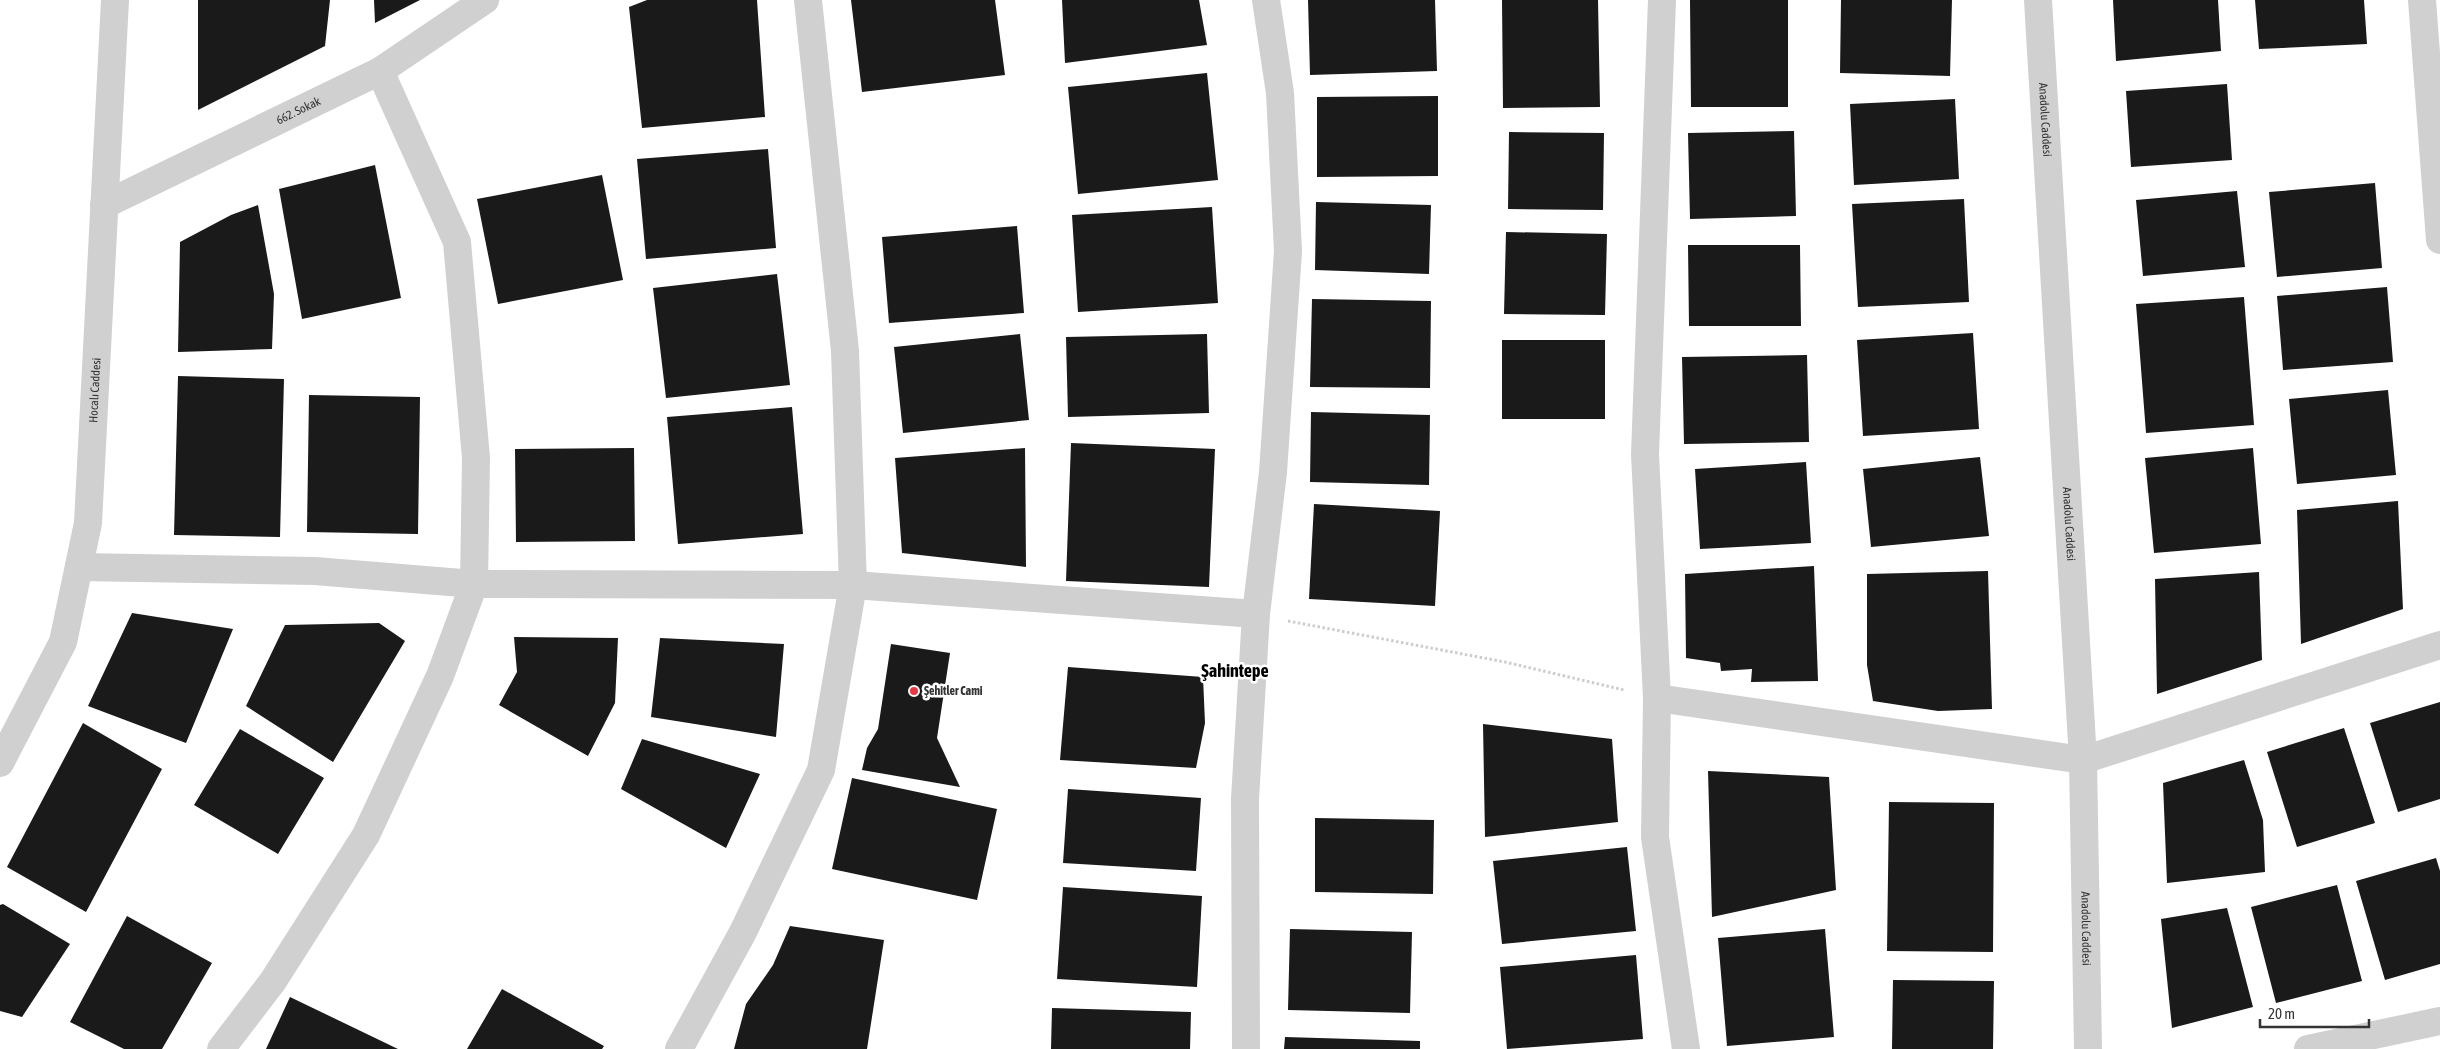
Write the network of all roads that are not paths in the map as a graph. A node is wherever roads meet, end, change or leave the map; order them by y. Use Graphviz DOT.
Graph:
graph roads {
  1 [pos="115,0"];
  2 [pos="485,0"];
  3 [pos="808,0"];
  4 [pos="1266,0"];
  5 [pos="1662,0"];
  6 [pos="2038,0"];
  7 [pos="2422,0"];
  8 [pos="380,71"];
  9 [pos="104,205"];
  10 [pos="2440,240"];
  11 [pos="79,567"];
  12 [pos="474,584"];
  13 [pos="853,586"];
  14 [pos="1256,614"];
  15 [pos="2440,645"];
  16 [pos="1656,698"];
  17 [pos="2083,760"];
  18 [pos="0,763"];
  19 [pos="2440,1021"];
  20 [pos="221,1049"];
  21 [pos="679,1049"];
  22 [pos="1246,1049"];
  23 [pos="1686,1049"];
  24 [pos="2088,1049"];
  25 [pos="2308,1049"];
  1 -- 9 [label="street, Hocalı Caddesi"];
  2 -- 8 [label="street, 662. Sokak"];
  3 -- 13 [label="street"];
  4 -- 14 [label="street"];
  5 -- 16 [label="street"];
  6 -- 17 [label="street, Anadolu Caddesi"];
  7 -- 10 [label="street"];
  8 -- 9 [label="street, 662. Sokak"];
  8 -- 12 [label="street"];
  9 -- 11 [label="street, Hocalı Caddesi"];
  11 -- 12 [label="street"];
  11 -- 18 [label="street, Hocalı Caddesi"];
  12 -- 13 [label="street"];
  12 -- 20 [label="street"];
  13 -- 14 [label="street"];
  13 -- 21 [label="street"];
  14 -- 22 [label="street"];
  15 -- 17 [label="street"];
  16 -- 17 [label="street"];
  16 -- 23 [label="street"];
  17 -- 24 [label="street, Anadolu Caddesi"];
  19 -- 25 [label="street"];
}
